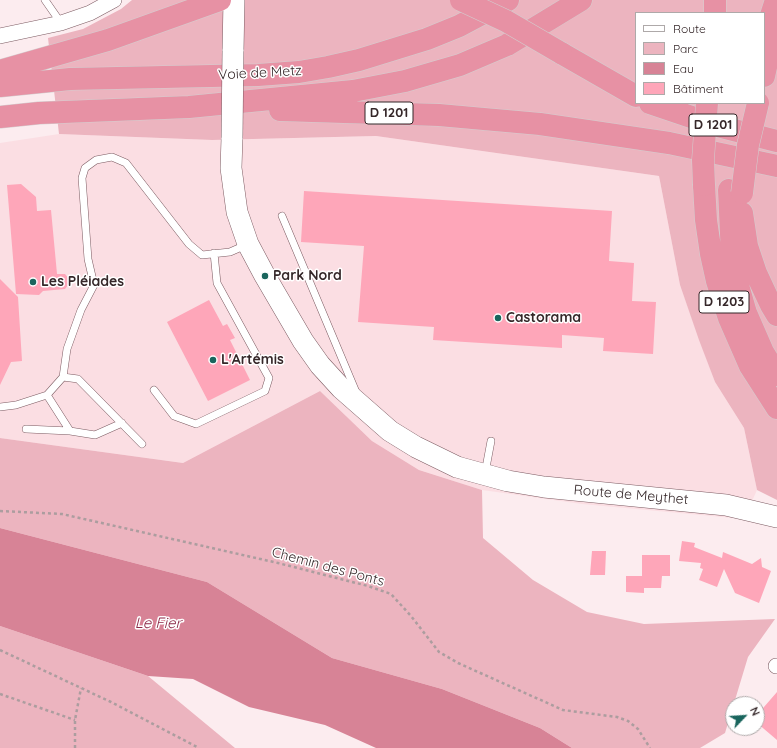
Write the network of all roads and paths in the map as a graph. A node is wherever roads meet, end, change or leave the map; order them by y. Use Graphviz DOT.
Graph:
graph roads {
  1 [pos="45,0"];
  2 [pos="114,0"];
  3 [pos="220,0"];
  4 [pos="461,0"];
  5 [pos="508,0"];
  6 [pos="581,0"];
  7 [pos="715,0"];
  8 [pos="764,0"];
  9 [pos="776,0"];
  10 [pos="233,10"];
  11 [pos="715,12"];
  12 [pos="762,12"];
  13 [pos="777,18"];
  14 [pos="61,23"];
  15 [pos="765,33"];
  16 [pos="0,36"];
  17 [pos="0,71"];
  18 [pos="765,72"];
  19 [pos="0,86"];
  20 [pos="635,95"];
  21 [pos="653,104"];
  22 [pos="707,104"];
  23 [pos="744,104"];
  24 [pos="758,104"];
  25 [pos="189,107"];
  26 [pos="0,117"];
  27 [pos="777,141"];
  28 [pos="777,166"];
  29 [pos="735,191"];
  30 [pos="282,216"];
  31 [pos="248,244"];
  32 [pos="214,254"];
  33 [pos="777,315"];
  34 [pos="777,375"];
  35 [pos="63,377"];
  36 [pos="154,390"];
  37 [pos="47,395"];
  38 [pos="0,407"];
  39 [pos="777,408"];
  40 [pos="364,410"];
  41 [pos="122,423"];
  42 [pos="26,429"];
  43 [pos="70,431"];
  44 [pos="491,441"];
  45 [pos="142,444"];
  46 [pos="485,476"];
  47 [pos="0,511"];
  48 [pos="777,517"];
  49 [pos="0,650"];
  50 [pos="81,688"];
  51 [pos="0,694"];
  52 [pos="75,720"];
  53 [pos="75,748"];
  54 [pos="199,748"];
  55 [pos="650,748"];
  1 -- 14 [label="lane"];
  2 -- 14 [label="street"];
  3 -- 17 [label="highway"];
  4 -- 20 [label="highway, bridge"];
  5 -- 19 [label="highway, Voie de Metz"];
  6 -- 25 [label="highway"];
  7 -- 11 [label="highway"];
  8 -- 12 [label="highway"];
  9 -- 15 [label="highway"];
  10 -- 31 [label="street, Route de Meythet, bridge"];
  13 -- 18 [label="highway"];
  14 -- 16 [label="street"];
  21 -- 27 [label="highway, D 1201"];
  22 -- 39 [label="highway, D 1203, bridge"];
  23 -- 29 [label="highway, D 1203"];
  24 -- 29 [label="highway, bridge"];
  25 -- 26 [label="highway, D 1201"];
  25 -- 28 [label="highway, D 1201"];
  29 -- 33 [label="highway"];
  29 -- 34 [label="highway, D 1203"];
  30 -- 40 [label="lane"];
  31 -- 32 [label="lane"];
  31 -- 40 [label="street, Route de Meythet"];
  32 -- 35 [label="lane"];
  32 -- 36 [label="lane"];
  35 -- 37 [label="lane"];
  35 -- 41 [label="lane"];
  37 -- 38 [label="lane"];
  37 -- 43 [label="lane"];
  40 -- 46 [label="street, Route de Meythet"];
  41 -- 43 [label="lane"];
  41 -- 45 [label="lane"];
  42 -- 43 [label="lane"];
  44 -- 46 [label="lane"];
  46 -- 48 [label="street, Route de Meythet"];
  47 -- 55 [label="path, Chemin des Ponts"];
  49 -- 50 [label="path"];
  50 -- 52 [label="path"];
  50 -- 54 [label="path"];
  51 -- 52 [label="path"];
  52 -- 53 [label="path"];
}
